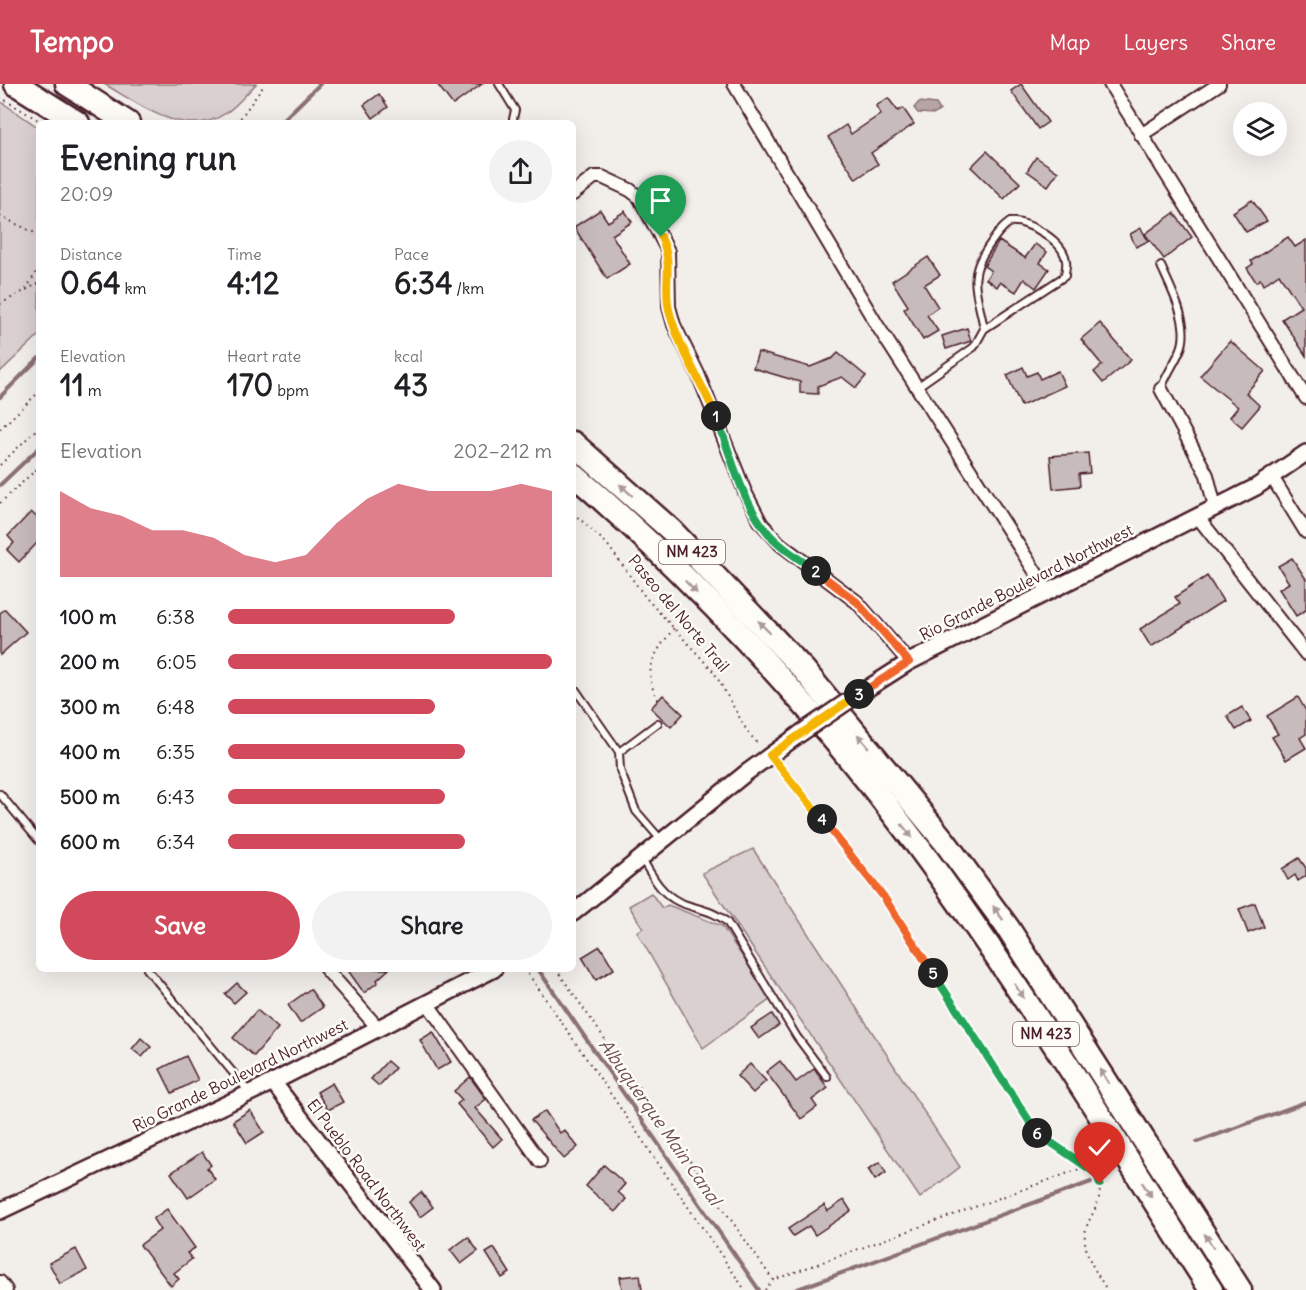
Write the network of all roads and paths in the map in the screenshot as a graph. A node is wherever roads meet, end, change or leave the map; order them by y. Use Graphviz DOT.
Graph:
graph roads {
  1 [pos="67,84"];
  2 [pos="266,84"];
  3 [pos="499,84"];
  4 [pos="734,84"];
  5 [pos="1110,84"];
  6 [pos="1219,84"];
  7 [pos="10,92"];
  8 [pos="40,120"];
  9 [pos="71,120"];
  10 [pos="123,120"];
  11 [pos="239,120"];
  12 [pos="514,120"];
  13 [pos="1141,135"];
  14 [pos="576,192"];
  15 [pos="0,216"];
  16 [pos="36,234"];
  17 [pos="1161,266"];
  18 [pos="36,273"];
  19 [pos="36,284"];
  20 [pos="26,289"];
  21 [pos="0,304"];
  22 [pos="984,329"];
  23 [pos="917,387"];
  24 [pos="1161,389"];
  25 [pos="36,395"];
  26 [pos="1306,398"];
  27 [pos="0,429"];
  28 [pos="36,430"];
  29 [pos="576,446"];
  30 [pos="1306,453"];
  31 [pos="0,465"];
  32 [pos="36,470"];
  33 [pos="576,477"];
  34 [pos="1272,477"];
  35 [pos="0,503"];
  36 [pos="1215,507"];
  37 [pos="576,516"];
  38 [pos="1197,516"];
  39 [pos="1306,532"];
  40 [pos="1047,591"];
  41 [pos="674,628"];
  42 [pos="1306,654"];
  43 [pos="909,662"];
  44 [pos="576,690"];
  45 [pos="658,700"];
  46 [pos="658,723"];
  47 [pos="619,752"];
  48 [pos="770,755"];
  49 [pos="0,795"];
  50 [pos="36,837"];
  51 [pos="662,841"];
  52 [pos="641,858"];
  53 [pos="576,910"];
  54 [pos="149,972"];
  55 [pos="329,972"];
  56 [pos="488,972"];
  57 [pos="527,972"];
  58 [pos="558,972"];
  59 [pos="427,1003"];
  60 [pos="378,1028"];
  61 [pos="827,1077"];
  62 [pos="273,1082"];
  63 [pos="249,1092"];
  64 [pos="540,1161"];
  65 [pos="1086,1166"];
  66 [pos="0,1211"];
  67 [pos="772,1280"];
  68 [pos="0,1282"];
  69 [pos="6,1290"];
  70 [pos="433,1290"];
  71 [pos="745,1290"];
  72 [pos="765,1290"];
  73 [pos="1107,1290"];
  74 [pos="1211,1290"];
  75 [pos="1240,1290"];
  1 -- 10 [label="highway"];
  2 -- 11 [label="path"];
  3 -- 12 [label="lane"];
  4 -- 23 [label="street"];
  5 -- 13 [label="street"];
  6 -- 13 [label="street"];
  7 -- 8 [label="path"];
  7 -- 9 [label="highway"];
  13 -- 26 [label="street"];
  14 -- 43 [label="street"];
  15 -- 16 [label="path"];
  17 -- 24 [label="lane"];
  18 -- 20 [label="path"];
  19 -- 20 [label="path"];
  20 -- 21 [label="path"];
  22 -- 22 [label="lane"];
  22 -- 23 [label="lane"];
  23 -- 40 [label="street"];
  24 -- 36 [label="street"];
  25 -- 27 [label="path"];
  28 -- 31 [label="path"];
  75 -- 29 [label="highway, NM 423, one-way"];
  30 -- 34 [label="street, Rio Grande Boulevard Northwest"];
  32 -- 35 [label="path"];
  33 -- 74 [label="highway, NM 423, one-way"];
  34 -- 36 [label="street, Rio Grande Boulevard Northwest"];
  34 -- 39 [label="street"];
  36 -- 38 [label="street, Rio Grande Boulevard Northwest"];
  37 -- 41 [label="path, Paseo del Norte Trail"];
  38 -- 40 [label="street, Rio Grande Boulevard Northwest"];
  38 -- 42 [label="street"];
  40 -- 43 [label="street, Rio Grande Boulevard Northwest"];
  41 -- 45 [label="path"];
  41 -- 48 [label="path, Paseo del Norte Trail"];
  43 -- 48 [label="street, Rio Grande Boulevard Northwest, bridge"];
  44 -- 47 [label="lane"];
  46 -- 47 [label="lane"];
  47 -- 51 [label="lane"];
  48 -- 51 [label="street, Rio Grande Boulevard Northwest"];
  48 -- 65 [label="path, Paseo del Norte Trail"];
  49 -- 50 [label="lane"];
  51 -- 52 [label="street, Rio Grande Boulevard Northwest"];
  52 -- 53 [label="street, Rio Grande Boulevard Northwest"];
  52 -- 61 [label="lane"];
  54 -- 63 [label="lane"];
  55 -- 60 [label="street"];
  56 -- 59 [label="street, Rio Grande Boulevard Northwest"];
  57 -- 71 [label="path"];
  58 -- 67 [label="path"];
  59 -- 60 [label="street, Rio Grande Boulevard Northwest"];
  59 -- 64 [label="street"];
  60 -- 62 [label="street, Rio Grande Boulevard Northwest"];
  62 -- 63 [label="street, Rio Grande Boulevard Northwest"];
  62 -- 70 [label="street, El Pueblo Road Northwest"];
  63 -- 66 [label="street, Rio Grande Boulevard Northwest"];
  65 -- 67 [label="path"];
  65 -- 73 [label="path, Paseo del Norte Trail"];
  67 -- 72 [label="path"];
  68 -- 69 [label="street"];
}
